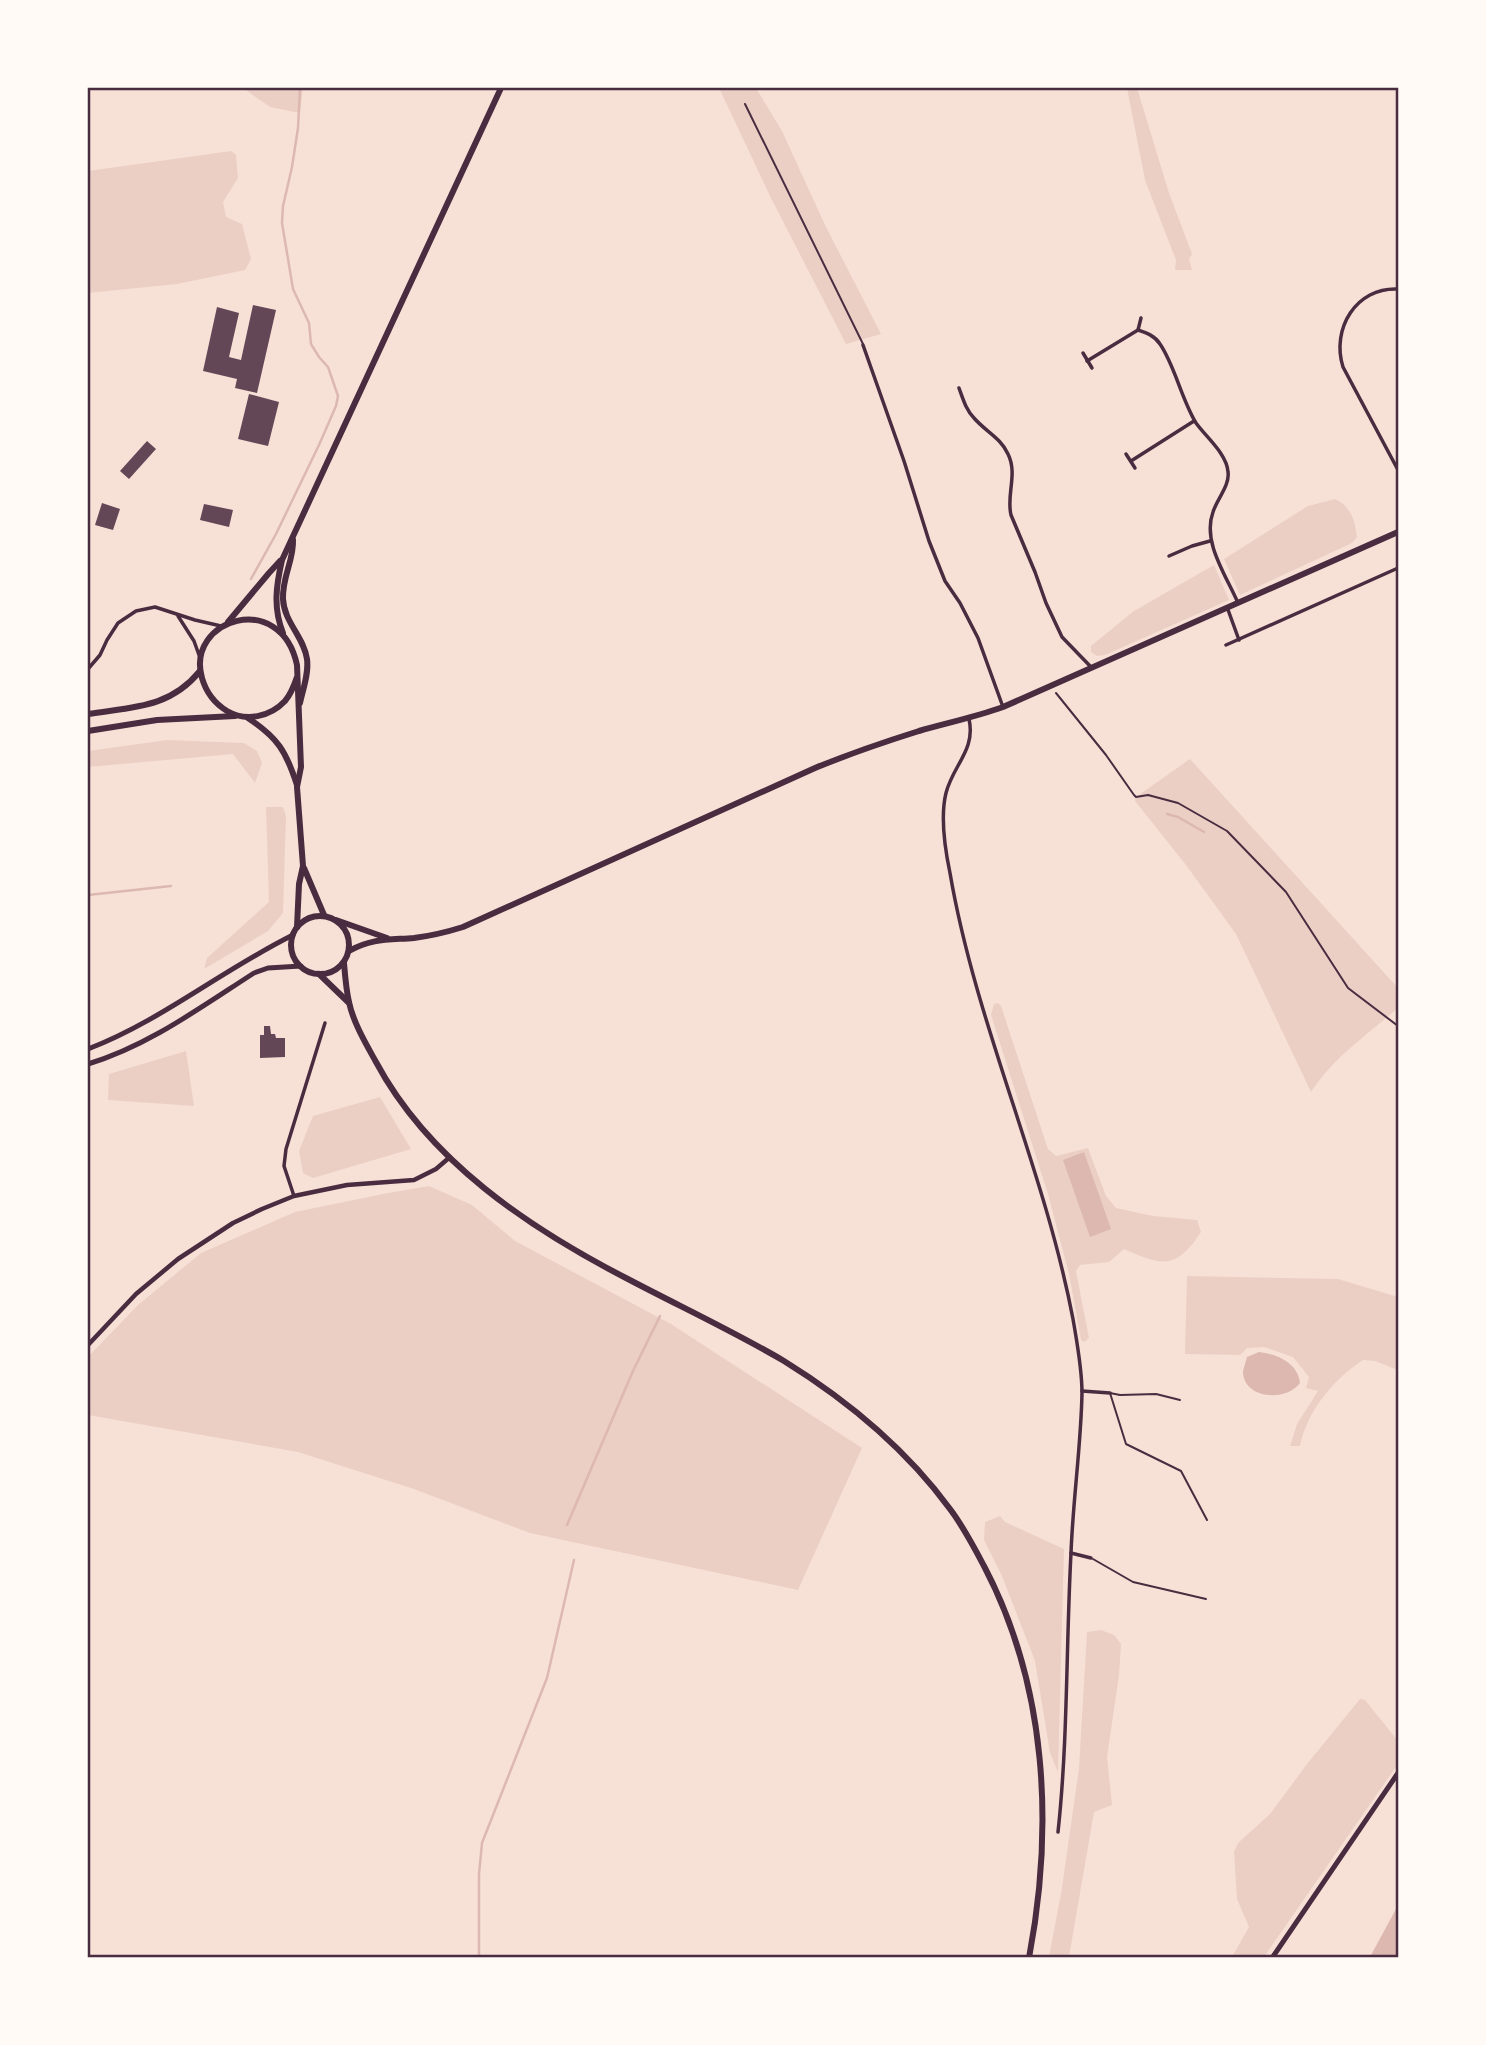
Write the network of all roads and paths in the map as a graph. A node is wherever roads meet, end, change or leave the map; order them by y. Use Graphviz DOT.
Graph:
graph roads {
  1 [pos="501,88"];
  2 [pos="745,104"];
  3 [pos="1398,289"];
  4 [pos="1141,318"];
  5 [pos="1138,330"];
  6 [pos="863,345"];
  7 [pos="1083,353"];
  8 [pos="1087,361"];
  9 [pos="1091,368"];
  10 [pos="959,388"];
  11 [pos="1195,420"];
  12 [pos="1126,454"];
  13 [pos="1131,461"];
  14 [pos="1135,468"];
  15 [pos="1398,470"];
  16 [pos="1398,532"];
  17 [pos="293,538"];
  18 [pos="1210,541"];
  19 [pos="1169,556"];
  20 [pos="282,560"];
  21 [pos="1398,568"];
  22 [pos="1238,603"];
  23 [pos="1227,607"];
  24 [pos="177,615"];
  25 [pos="225,625"];
  26 [pos="284,633"];
  27 [pos="1239,640"];
  28 [pos="1226,645"];
  29 [pos="200,657"];
  30 [pos="1091,668"];
  31 [pos="88,669"];
  32 [pos="200,671"];
  33 [pos="297,677"];
  34 [pos="1051,686"];
  35 [pos="299,707"];
  36 [pos="1003,707"];
  37 [pos="88,714"];
  38 [pos="236,716"];
  39 [pos="248,718"];
  40 [pos="969,719"];
  41 [pos="88,731"];
  42 [pos="297,787"];
  43 [pos="303,866"];
  44 [pos="324,915"];
  45 [pos="336,920"];
  46 [pos="297,926"];
  47 [pos="293,935"];
  48 [pos="388,938"];
  49 [pos="349,950"];
  50 [pos="344,963"];
  51 [pos="301,966"];
  52 [pos="319,974"];
  53 [pos="349,1003"];
  54 [pos="325,1023"];
  55 [pos="1398,1026"];
  56 [pos="88,1049"];
  57 [pos="88,1064"];
  58 [pos="450,1157"];
  59 [pos="294,1196"];
  60 [pos="88,1345"];
  61 [pos="1082,1391"];
  62 [pos="1110,1392"];
  63 [pos="1180,1400"];
  64 [pos="1207,1520"];
  65 [pos="1071,1553"];
  66 [pos="1091,1558"];
  67 [pos="1206,1599"];
  68 [pos="1398,1773"];
  69 [pos="1058,1832"];
  70 [pos="1029,1958"];
  71 [pos="1272,1958"];
  1 -- 17 [label="main road"];
  2 -- 6 [label="lane"];
  3 -- 15 [label="street"];
  4 -- 5 [label="street"];
  5 -- 8 [label="street"];
  5 -- 11 [label="street"];
  6 -- 36 [label="street"];
  7 -- 8 [label="street"];
  8 -- 9 [label="street"];
  10 -- 30 [label="street"];
  11 -- 13 [label="street"];
  11 -- 18 [label="street"];
  12 -- 13 [label="street"];
  13 -- 14 [label="street"];
  16 -- 22 [label="main road"];
  17 -- 20 [label="main road"];
  17 -- 35 [label="main road"];
  18 -- 19 [label="street"];
  18 -- 22 [label="street"];
  20 -- 25 [label="main road"];
  20 -- 26 [label="main road"];
  21 -- 27 [label="street"];
  22 -- 23 [label="main road"];
  23 -- 27 [label="street"];
  23 -- 30 [label="main road"];
  24 -- 25 [label="street"];
  24 -- 29 [label="street"];
  24 -- 31 [label="street"];
  25 -- 26 [label="main road"];
  25 -- 29 [label="main road"];
  26 -- 33 [label="main road"];
  27 -- 28 [label="street"];
  29 -- 32 [label="main road"];
  30 -- 34 [label="main road"];
  32 -- 37 [label="main road"];
  32 -- 38 [label="main road"];
  33 -- 35 [label="main road"];
  33 -- 39 [label="main road"];
  34 -- 36 [label="main road"];
  34 -- 55 [label="path"];
  35 -- 42 [label="main road"];
  36 -- 40 [label="main road"];
  38 -- 39 [label="main road"];
  38 -- 41 [label="main road"];
  39 -- 42 [label="main road"];
  40 -- 48 [label="main road"];
  40 -- 61 [label="street"];
  42 -- 43 [label="main road"];
  43 -- 44 [label="main road"];
  43 -- 46 [label="main road"];
  44 -- 45 [label="main road"];
  44 -- 46 [label="main road"];
  45 -- 48 [label="main road"];
  45 -- 49 [label="main road"];
  46 -- 47 [label="main road"];
  47 -- 51 [label="main road"];
  47 -- 56 [label="main road"];
  48 -- 49 [label="main road"];
  49 -- 50 [label="main road"];
  50 -- 52 [label="main road"];
  50 -- 53 [label="main road"];
  51 -- 52 [label="main road"];
  51 -- 57 [label="main road"];
  52 -- 53 [label="main road"];
  53 -- 58 [label="main road"];
  54 -- 59 [label="street"];
  58 -- 59 [label="street"];
  58 -- 70 [label="main road"];
  59 -- 60 [label="street"];
  61 -- 62 [label="street"];
  61 -- 65 [label="street"];
  62 -- 63 [label="lane"];
  62 -- 64 [label="lane"];
  65 -- 66 [label="street"];
  65 -- 69 [label="street"];
  66 -- 67 [label="lane"];
  68 -- 71 [label="main road"];
}
